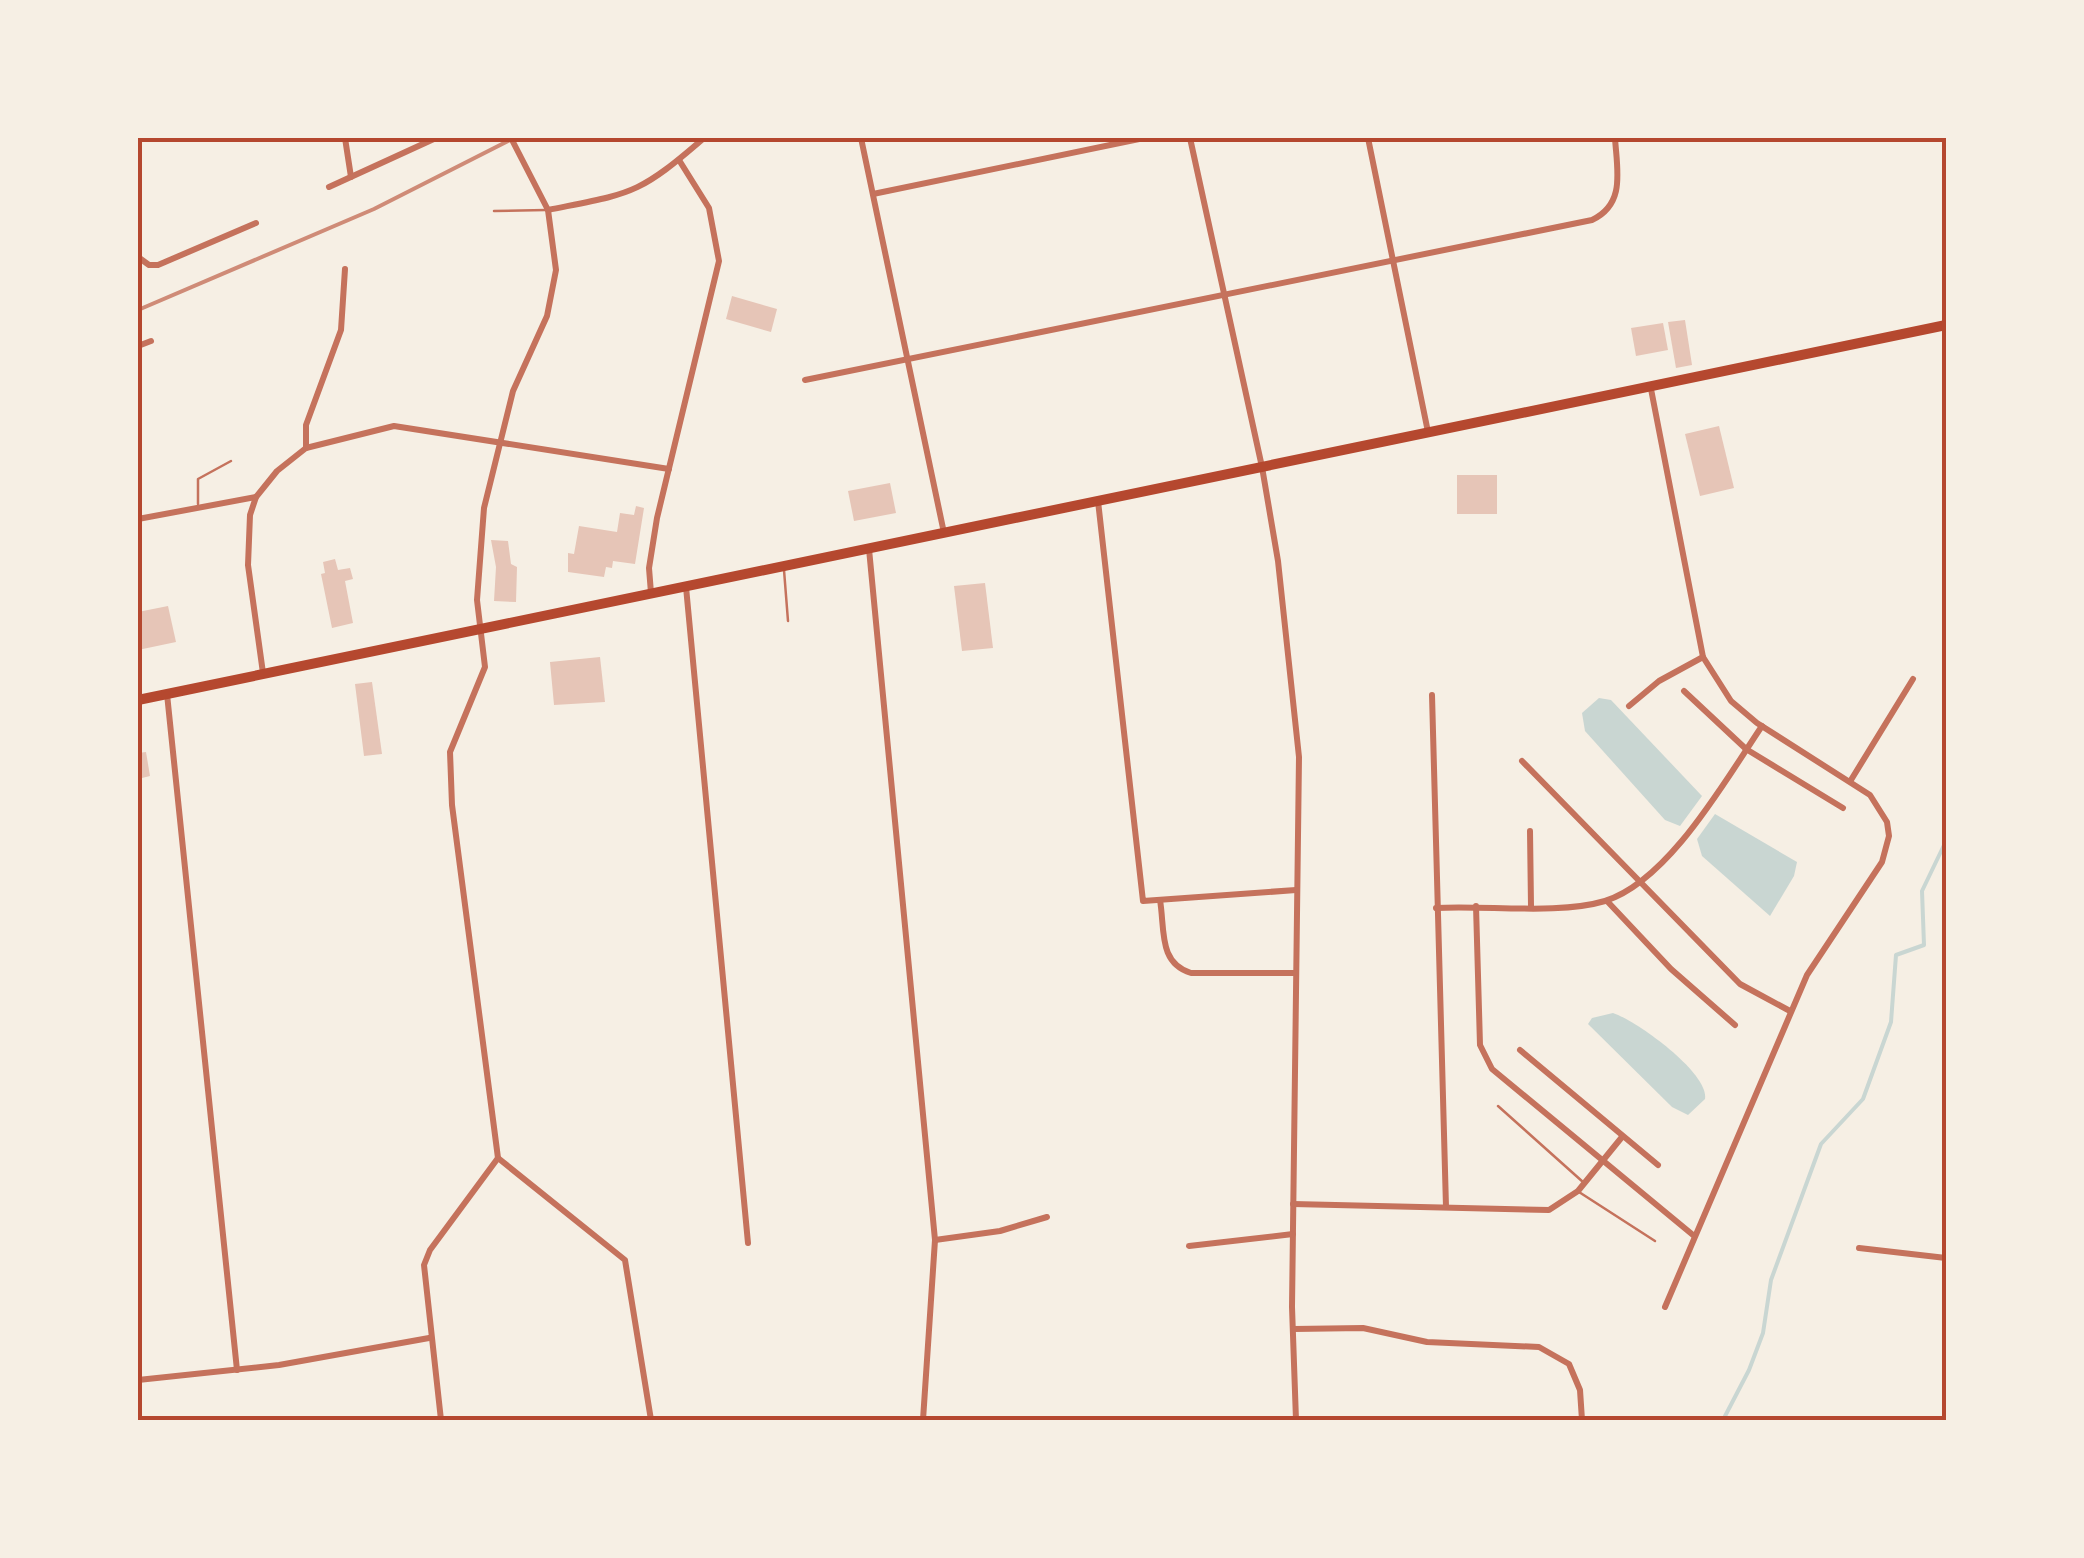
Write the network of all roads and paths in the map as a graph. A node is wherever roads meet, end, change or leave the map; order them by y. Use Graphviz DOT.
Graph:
graph roads {
  1 [pos="346,138"];
  2 [pos="436,138"];
  3 [pos="511,138"];
  4 [pos="704,138"];
  5 [pos="861,138"];
  6 [pos="1144,138"];
  7 [pos="1190,138"];
  8 [pos="1368,138"];
  9 [pos="1615,138"];
  10 [pos="678,160"];
  11 [pos="351,176"];
  12 [pos="329,188"];
  13 [pos="874,194"];
  14 [pos="548,210"];
  15 [pos="494,212"];
  16 [pos="256,223"];
  17 [pos="138,257"];
  18 [pos="1394,260"];
  19 [pos="345,269"];
  20 [pos="1224,296"];
  21 [pos="1946,325"];
  22 [pos="151,341"];
  23 [pos="138,346"];
  24 [pos="908,361"];
  25 [pos="805,380"];
  26 [pos="1652,388"];
  27 [pos="1428,434"];
  28 [pos="502,442"];
  29 [pos="306,448"];
  30 [pos="231,461"];
  31 [pos="1262,467"];
  32 [pos="669,469"];
  33 [pos="256,497"];
  34 [pos="1098,501"];
  35 [pos="198,506"];
  36 [pos="138,520"];
  37 [pos="944,533"];
  38 [pos="868,549"];
  39 [pos="784,568"];
  40 [pos="686,587"];
  41 [pos="651,594"];
  42 [pos="788,621"];
  43 [pos="481,630"];
  44 [pos="1703,658"];
  45 [pos="263,674"];
  46 [pos="1913,678"];
  47 [pos="1684,691"];
  48 [pos="167,694"];
  49 [pos="1432,695"];
  50 [pos="138,700"];
  51 [pos="1628,706"];
  52 [pos="1762,726"];
  53 [pos="1746,749"];
  54 [pos="1522,761"];
  55 [pos="1851,780"];
  56 [pos="1843,808"];
  57 [pos="1530,831"];
  58 [pos="1636,882"];
  59 [pos="1296,890"];
  60 [pos="1160,900"];
  61 [pos="1607,901"];
  62 [pos="1476,906"];
  63 [pos="1531,906"];
  64 [pos="1436,908"];
  65 [pos="1294,974"];
  66 [pos="1790,1011"];
  67 [pos="1735,1025"];
  68 [pos="1520,1050"];
  69 [pos="1498,1106"];
  70 [pos="1622,1136"];
  71 [pos="498,1158"];
  72 [pos="1602,1162"];
  73 [pos="1658,1165"];
  74 [pos="1584,1184"];
  75 [pos="1578,1191"];
  76 [pos="1293,1204"];
  77 [pos="1446,1207"];
  78 [pos="1046,1216"];
  79 [pos="1292,1234"];
  80 [pos="1692,1236"];
  81 [pos="935,1240"];
  82 [pos="1655,1241"];
  83 [pos="748,1242"];
  84 [pos="1189,1246"];
  85 [pos="1859,1248"];
  86 [pos="1946,1258"];
  87 [pos="1665,1308"];
  88 [pos="1294,1329"];
  89 [pos="429,1338"];
  90 [pos="237,1370"];
  91 [pos="138,1380"];
  92 [pos="441,1420"];
  93 [pos="651,1420"];
  94 [pos="923,1420"];
  95 [pos="1296,1420"];
  96 [pos="1582,1420"];
  1 -- 11 [label="street"];
  2 -- 11 [label="street"];
  3 -- 14 [label="street"];
  4 -- 10 [label="street"];
  5 -- 13 [label="street"];
  6 -- 13 [label="street"];
  7 -- 20 [label="street"];
  8 -- 18 [label="street"];
  9 -- 18 [label="street"];
  10 -- 14 [label="street"];
  10 -- 32 [label="street"];
  11 -- 12 [label="street"];
  13 -- 24 [label="street"];
  14 -- 15 [label="lane"];
  14 -- 28 [label="street"];
  16 -- 17 [label="street"];
  18 -- 20 [label="street"];
  18 -- 27 [label="street"];
  19 -- 29 [label="street"];
  20 -- 24 [label="street"];
  20 -- 31 [label="street"];
  21 -- 26 [label="main road"];
  22 -- 23 [label="street"];
  24 -- 25 [label="street"];
  24 -- 37 [label="street"];
  26 -- 27 [label="main road"];
  26 -- 44 [label="street"];
  27 -- 31 [label="main road"];
  28 -- 29 [label="street"];
  28 -- 32 [label="street"];
  28 -- 43 [label="street"];
  29 -- 33 [label="street"];
  30 -- 35 [label="lane"];
  31 -- 34 [label="main road"];
  31 -- 59 [label="street"];
  32 -- 41 [label="street"];
  33 -- 35 [label="street"];
  33 -- 45 [label="street"];
  34 -- 37 [label="main road"];
  34 -- 60 [label="street"];
  35 -- 36 [label="street"];
  37 -- 38 [label="main road"];
  38 -- 39 [label="main road"];
  38 -- 81 [label="street"];
  39 -- 40 [label="main road"];
  39 -- 42 [label="lane"];
  40 -- 41 [label="main road"];
  40 -- 83 [label="street"];
  41 -- 43 [label="main road"];
  43 -- 45 [label="main road"];
  43 -- 71 [label="street"];
  44 -- 51 [label="street"];
  44 -- 52 [label="street"];
  45 -- 48 [label="main road"];
  46 -- 55 [label="street"];
  47 -- 53 [label="street"];
  48 -- 50 [label="main road"];
  48 -- 90 [label="street"];
  49 -- 64 [label="street"];
  52 -- 53 [label="street"];
  52 -- 55 [label="street"];
  53 -- 56 [label="street"];
  53 -- 58 [label="street"];
  54 -- 58 [label="street"];
  55 -- 66 [label="street"];
  57 -- 63 [label="street"];
  58 -- 61 [label="street"];
  58 -- 66 [label="street"];
  59 -- 60 [label="street"];
  59 -- 65 [label="street"];
  60 -- 65 [label="street"];
  61 -- 63 [label="street"];
  61 -- 67 [label="street"];
  62 -- 63 [label="street"];
  62 -- 64 [label="street"];
  62 -- 72 [label="street"];
  64 -- 77 [label="street"];
  65 -- 76 [label="street"];
  66 -- 80 [label="street"];
  68 -- 70 [label="street"];
  69 -- 74 [label="lane"];
  70 -- 72 [label="street"];
  70 -- 73 [label="street"];
  71 -- 89 [label="street"];
  71 -- 93 [label="street"];
  72 -- 74 [label="street"];
  72 -- 80 [label="street"];
  74 -- 75 [label="street"];
  75 -- 77 [label="street"];
  75 -- 82 [label="lane"];
  76 -- 77 [label="street"];
  76 -- 79 [label="street"];
  78 -- 81 [label="street"];
  79 -- 84 [label="street"];
  79 -- 88 [label="street"];
  80 -- 87 [label="street"];
  81 -- 94 [label="street"];
  85 -- 86 [label="street"];
  88 -- 95 [label="street"];
  88 -- 96 [label="street"];
  89 -- 90 [label="street"];
  89 -- 92 [label="street"];
  90 -- 91 [label="street"];
}
